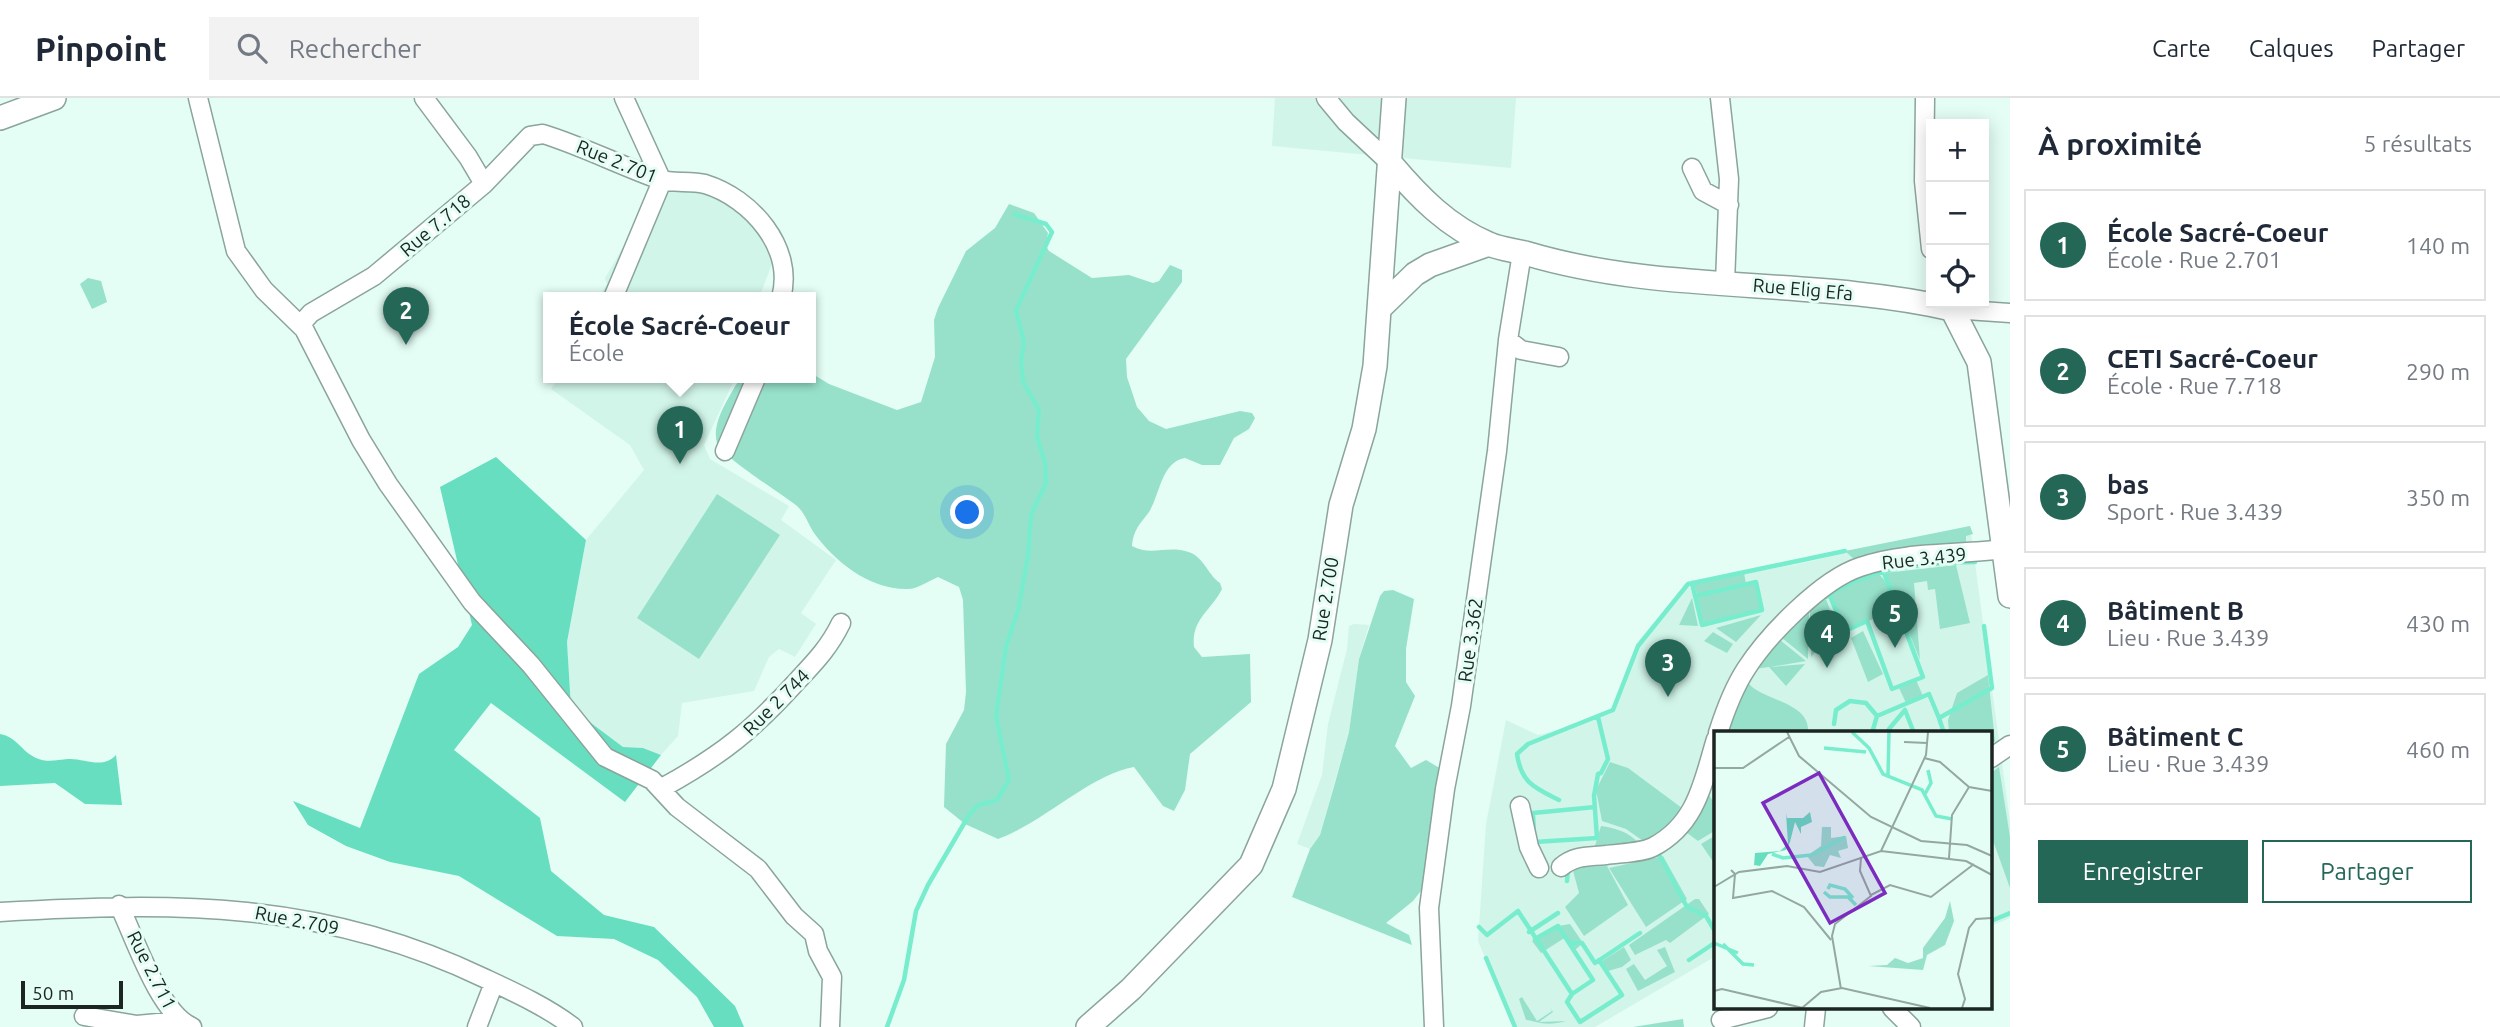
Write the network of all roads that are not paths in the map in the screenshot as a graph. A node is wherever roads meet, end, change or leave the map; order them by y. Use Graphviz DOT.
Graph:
graph roads {
  1 [pos="25,98"];
  2 [pos="54,98"];
  3 [pos="198,98"];
  4 [pos="424,98"];
  5 [pos="624,98"];
  6 [pos="1326,98"];
  7 [pos="1394,98"];
  8 [pos="1720,98"];
  9 [pos="1924,98"];
  10 [pos="0,107"];
  11 [pos="0,118"];
  12 [pos="1391,164"];
  13 [pos="1692,168"];
  14 [pos="662,181"];
  15 [pos="484,184"];
  16 [pos="1729,205"];
  17 [pos="1489,244"];
  18 [pos="1931,245"];
  19 [pos="1522,253"];
  20 [pos="1725,283"];
  21 [pos="616,292"];
  22 [pos="782,292"];
  23 [pos="1926,303"];
  24 [pos="1381,307"];
  25 [pos="1952,308"];
  26 [pos="1968,308"];
  27 [pos="2010,313"];
  28 [pos="301,324"];
  29 [pos="1508,340"];
  30 [pos="1559,357"];
  31 [pos="754,383"];
  32 [pos="725,451"];
  33 [pos="2004,549"];
  34 [pos="2010,596"];
  35 [pos="841,624"];
  36 [pos="1719,731"];
  37 [pos="2010,745"];
  38 [pos="1714,747"];
  39 [pos="1993,757"];
  40 [pos="662,788"];
  41 [pos="1520,806"];
  42 [pos="1560,867"];
  43 [pos="1539,868"];
  44 [pos="119,905"];
  45 [pos="0,912"];
  46 [pos="494,983"];
  47 [pos="1760,1010"];
  48 [pos="1894,1010"];
  49 [pos="84,1016"];
  50 [pos="1721,1020"];
  51 [pos="186,1024"];
  52 [pos="477,1027"];
  53 [pos="573,1027"];
  54 [pos="830,1027"];
  55 [pos="1088,1027"];
  56 [pos="1434,1027"];
  57 [pos="1911,1027"];
  1 -- 10 [label="main road"];
  2 -- 11 [label="main road"];
  3 -- 28 [label="street"];
  4 -- 15 [label="street, Rue 7.718"];
  5 -- 14 [label="street"];
  6 -- 12 [label="street"];
  7 -- 12 [label="main road, Rue 2.700"];
  8 -- 16 [label="street"];
  9 -- 18 [label="street"];
  12 -- 17 [label="main road, Rue Elig Efa"];
  12 -- 24 [label="main road, Rue 2.700"];
  13 -- 16 [label="street"];
  14 -- 15 [label="street, Rue 2.701"];
  14 -- 21 [label="street"];
  14 -- 22 [label="street, Rue 2.701"];
  15 -- 28 [label="street, Rue 7.718"];
  16 -- 20 [label="street"];
  17 -- 19 [label="main road, Rue Elig Efa"];
  17 -- 24 [label="main road"];
  19 -- 20 [label="main road, Rue Elig Efa"];
  19 -- 29 [label="street, Rue 3.362"];
  20 -- 23 [label="main road, Rue Elig Efa"];
  24 -- 55 [label="main road, Rue 2.700"];
  25 -- 33 [label="main road"];
  26 -- 27 [label="street"];
  28 -- 40 [label="street"];
  29 -- 30 [label="street"];
  29 -- 56 [label="street, Rue 3.362"];
  31 -- 32 [label="street"];
  33 -- 34 [label="main road"];
  33 -- 36 [label="street, Rue 3.439"];
  35 -- 40 [label="street, Rue 2 744"];
  37 -- 39 [label="street"];
  38 -- 42 [label="street"];
  40 -- 54 [label="street"];
  41 -- 43 [label="street"];
  44 -- 45 [label="street, Rue 2.709"];
  44 -- 46 [label="street, Rue 2.709"];
  44 -- 51 [label="street, Rue 2.711"];
  46 -- 52 [label="street"];
  46 -- 53 [label="street, Rue 2.709"];
  47 -- 50 [label="street"];
  48 -- 57 [label="street"];
  49 -- 51 [label="street"];
}
